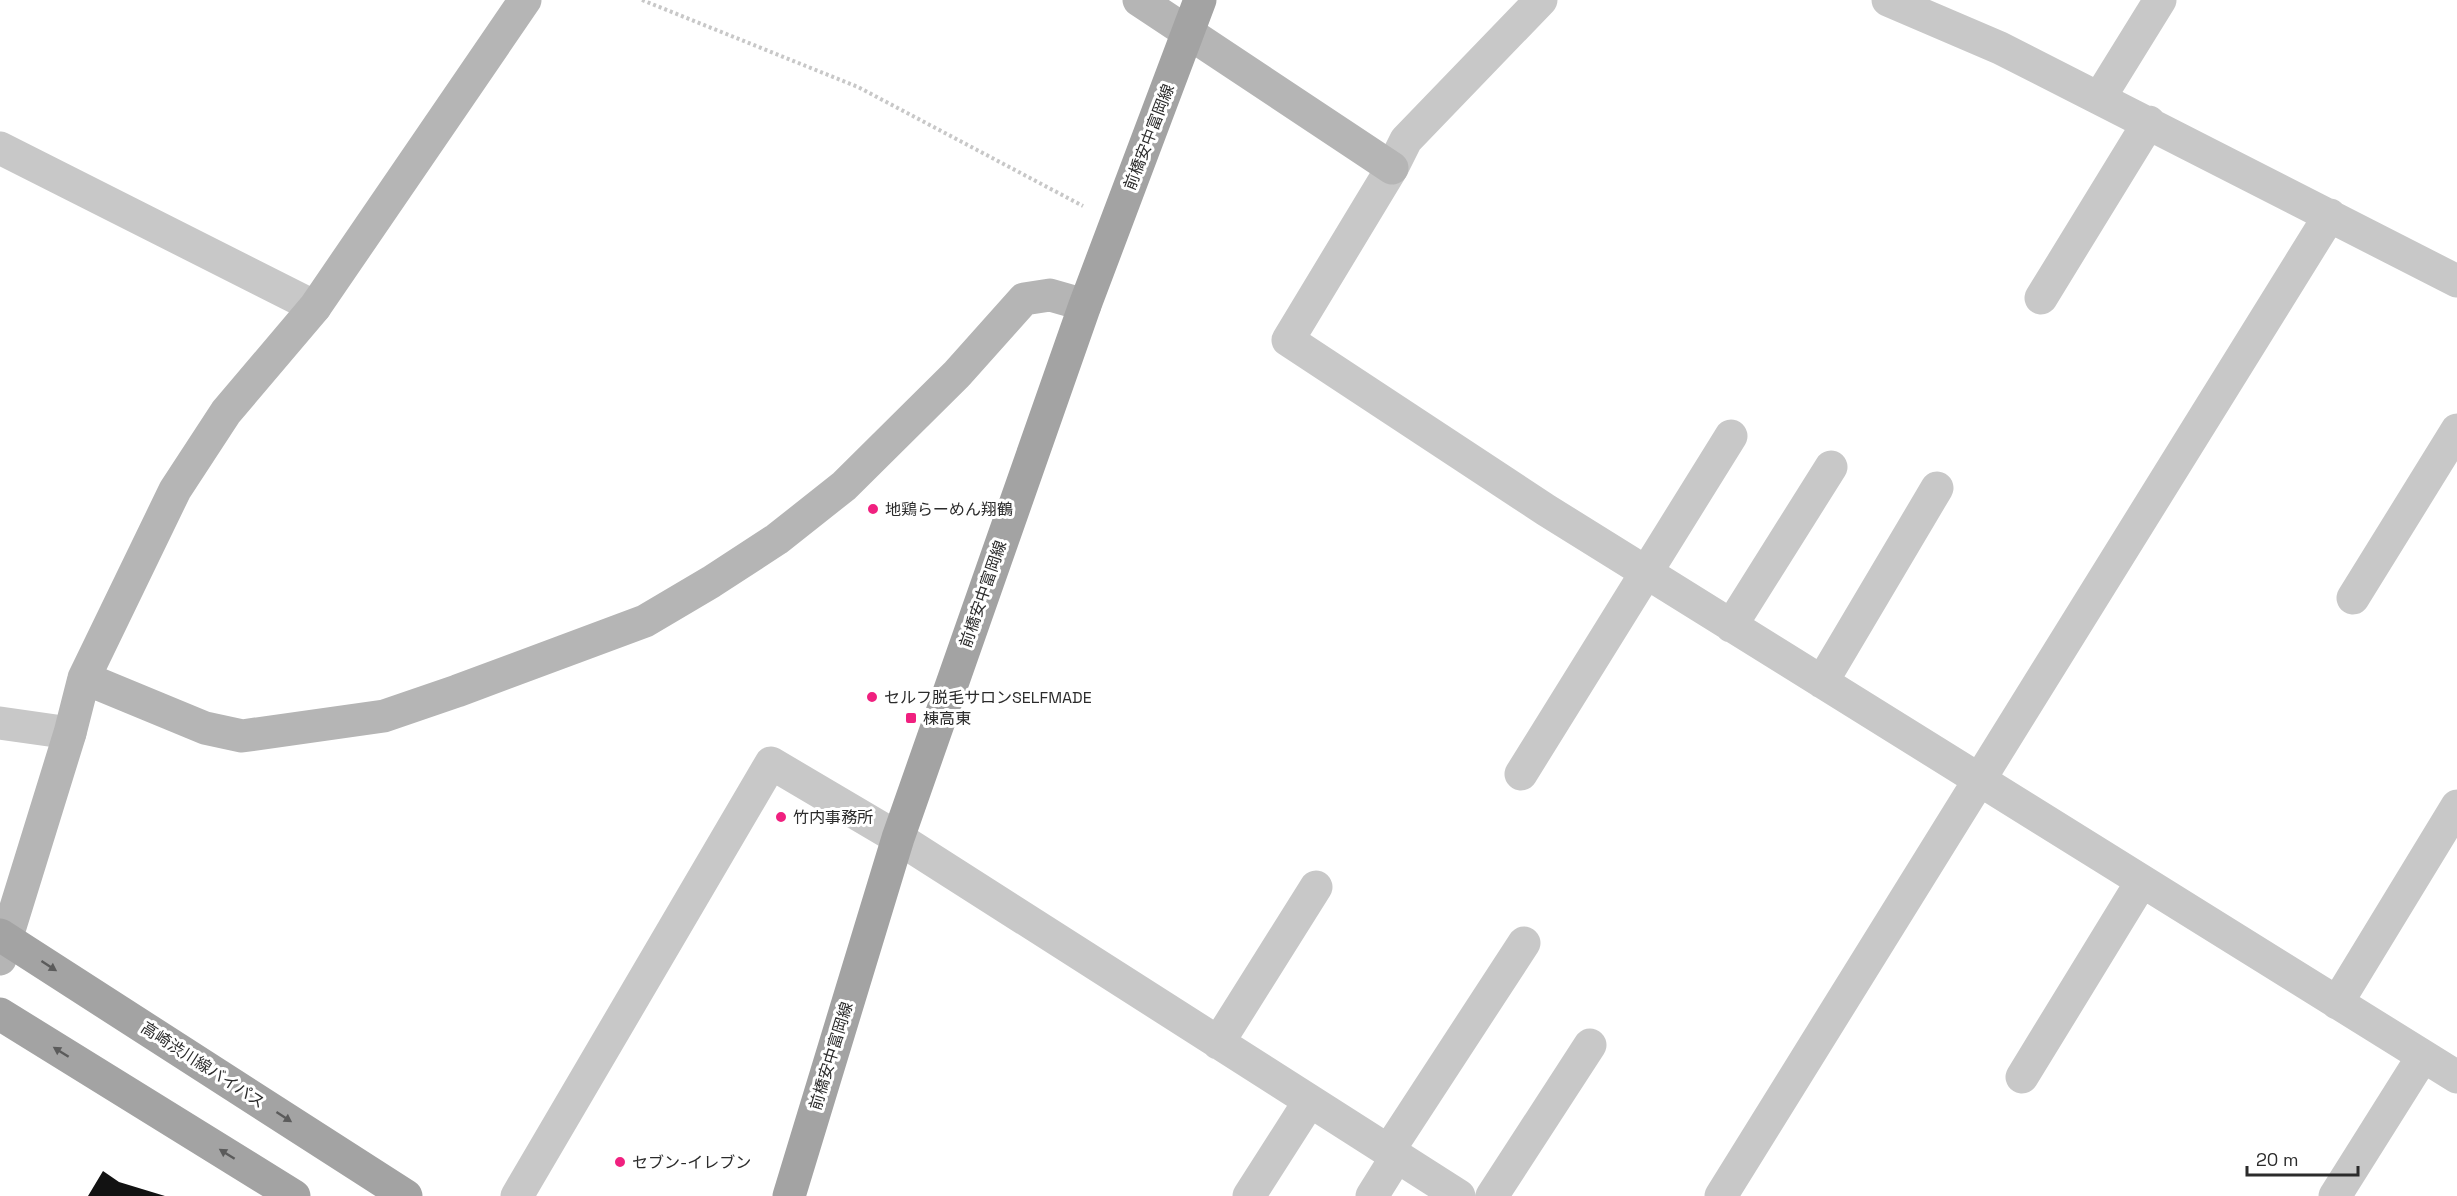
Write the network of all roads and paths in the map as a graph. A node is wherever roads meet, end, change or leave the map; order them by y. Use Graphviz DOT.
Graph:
graph roads {
  1 [pos="525,0"];
  2 [pos="642,0"];
  3 [pos="1139,0"];
  4 [pos="1200,0"];
  5 [pos="1541,0"];
  6 [pos="1888,0"];
  7 [pos="2160,0"];
  8 [pos="1190,31"];
  9 [pos="2100,97"];
  10 [pos="2149,122"];
  11 [pos="0,148"];
  12 [pos="1392,168"];
  13 [pos="2330,215"];
  14 [pos="1116,224"];
  15 [pos="2457,280"];
  16 [pos="2041,298"];
  17 [pos="1085,305"];
  18 [pos="315,307"];
  19 [pos="2457,430"];
  20 [pos="1731,436"];
  21 [pos="1831,467"];
  22 [pos="1937,488"];
  23 [pos="1646,573"];
  24 [pos="2354,598"];
  25 [pos="1731,626"];
  26 [pos="84,678"];
  27 [pos="1822,682"];
  28 [pos="0,723"];
  29 [pos="70,733"];
  30 [pos="1521,774"];
  31 [pos="1980,780"];
  32 [pos="2457,806"];
  33 [pos="898,838"];
  34 [pos="2142,881"];
  35 [pos="1316,887"];
  36 [pos="1524,943"];
  37 [pos="2,944"];
  38 [pos="2337,1003"];
  39 [pos="0,1014"];
  40 [pos="1218,1043"];
  41 [pos="1590,1045"];
  42 [pos="2423,1056"];
  43 [pos="2022,1077"];
  44 [pos="2457,1077"];
  45 [pos="1309,1102"];
  46 [pos="1393,1153"];
  47 [pos="294,1196"];
  48 [pos="406,1196"];
  49 [pos="517,1196"];
  50 [pos="789,1196"];
  51 [pos="1249,1196"];
  52 [pos="1372,1196"];
  53 [pos="1459,1196"];
  54 [pos="1492,1196"];
  55 [pos="1721,1196"];
  56 [pos="2335,1196"];
  1 -- 18 [label="street"];
  2 -- 14 [label="path"];
  3 -- 8 [label="street"];
  4 -- 8 [label="main road, 前橋安中富岡線"];
  5 -- 12 [label="street"];
  6 -- 9 [label="street"];
  7 -- 9 [label="street"];
  8 -- 12 [label="street"];
  8 -- 14 [label="main road, 前橋安中富岡線"];
  9 -- 10 [label="street"];
  10 -- 13 [label="street"];
  10 -- 16 [label="street"];
  11 -- 18 [label="street"];
  12 -- 23 [label="street"];
  13 -- 15 [label="street"];
  13 -- 31 [label="street"];
  14 -- 17 [label="main road, 前橋安中富岡線"];
  17 -- 26 [label="street"];
  17 -- 33 [label="main road, 前橋安中富岡線"];
  18 -- 26 [label="street"];
  19 -- 24 [label="street"];
  20 -- 23 [label="street"];
  21 -- 25 [label="street"];
  22 -- 27 [label="street"];
  23 -- 25 [label="street"];
  23 -- 30 [label="street"];
  25 -- 27 [label="street"];
  26 -- 29 [label="street"];
  27 -- 31 [label="street"];
  28 -- 29 [label="street"];
  29 -- 37 [label="street"];
  31 -- 34 [label="street"];
  31 -- 55 [label="street"];
  32 -- 38 [label="street"];
  33 -- 40 [label="street"];
  33 -- 49 [label="street"];
  33 -- 50 [label="main road, 前橋安中富岡線"];
  34 -- 38 [label="street"];
  34 -- 43 [label="street"];
  35 -- 40 [label="street"];
  36 -- 46 [label="street"];
  37 -- 48 [label="main road, 高崎渋川線バイパス, one-way"];
  38 -- 42 [label="street"];
  47 -- 39 [label="main road, one-way"];
  40 -- 45 [label="street"];
  41 -- 54 [label="street"];
  42 -- 44 [label="street"];
  42 -- 56 [label="street"];
  45 -- 46 [label="street"];
  45 -- 51 [label="street"];
  46 -- 52 [label="street"];
  46 -- 53 [label="street"];
}
